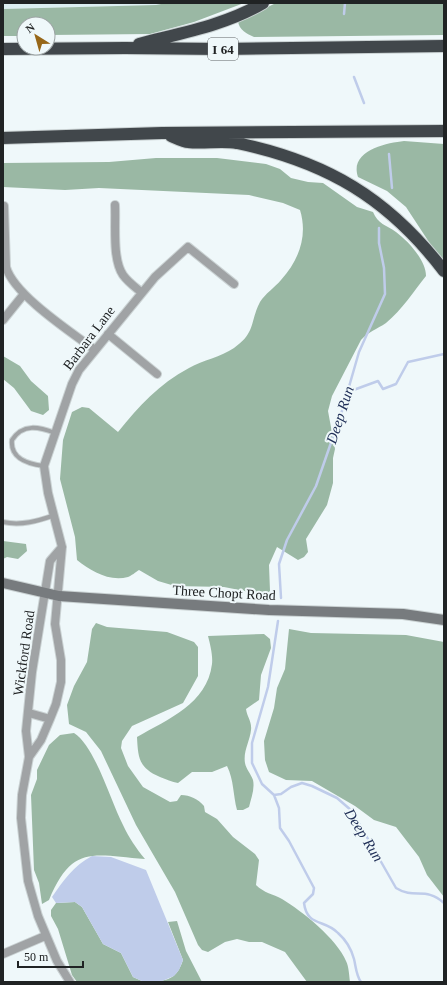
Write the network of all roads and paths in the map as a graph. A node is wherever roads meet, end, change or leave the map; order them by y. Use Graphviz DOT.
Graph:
graph roads {
  1 [pos="263,3"];
  2 [pos="444,46"];
  3 [pos="125,48"];
  4 [pos="3,49"];
  5 [pos="444,132"];
  6 [pos="162,133"];
  7 [pos="3,138"];
  8 [pos="115,205"];
  9 [pos="4,206"];
  10 [pos="444,270"];
  11 [pos="234,284"];
  12 [pos="141,292"];
  13 [pos="24,294"];
  14 [pos="3,320"];
  15 [pos="108,334"];
  16 [pos="95,350"];
  17 [pos="158,374"];
  18 [pos="55,433"];
  19 [pos="44,466"];
  20 [pos="55,514"];
  21 [pos="3,522"];
  22 [pos="62,547"];
  23 [pos="3,583"];
  24 [pos="46,593"];
  25 [pos="59,596"];
  26 [pos="444,620"];
  27 [pos="29,713"];
  28 [pos="50,719"];
  29 [pos="29,757"];
  30 [pos="46,936"];
  31 [pos="3,954"];
  32 [pos="70,982"];
  1 -- 3 [label="highway"];
  2 -- 3 [label="highway, I 64"];
  3 -- 4 [label="highway, I 64"];
  5 -- 6 [label="highway"];
  6 -- 7 [label="highway"];
  6 -- 10 [label="highway"];
  8 -- 12 [label="street"];
  9 -- 13 [label="street"];
  11 -- 12 [label="street, Barbara Lane"];
  12 -- 15 [label="street, Barbara Lane"];
  13 -- 14 [label="street"];
  13 -- 16 [label="street"];
  15 -- 16 [label="street, Barbara Lane"];
  15 -- 17 [label="street"];
  16 -- 18 [label="street, Barbara Lane"];
  18 -- 19 [label="street, Barbara Lane"];
  18 -- 19 [label="lane"];
  19 -- 20 [label="street, Barbara Lane"];
  20 -- 21 [label="lane"];
  20 -- 22 [label="street, Barbara Lane"];
  22 -- 24 [label="street"];
  22 -- 25 [label="street, Barbara Lane"];
  23 -- 24 [label="main road, Three Chopt Road"];
  24 -- 25 [label="main road, Three Chopt Road"];
  24 -- 27 [label="street, Wickford Road"];
  25 -- 26 [label="main road, Three Chopt Road"];
  25 -- 28 [label="street, Wickford Road"];
  27 -- 28 [label="street, Wickford Road"];
  27 -- 29 [label="street"];
  28 -- 29 [label="street"];
  29 -- 30 [label="street"];
  30 -- 31 [label="street"];
  30 -- 32 [label="street"];
}
